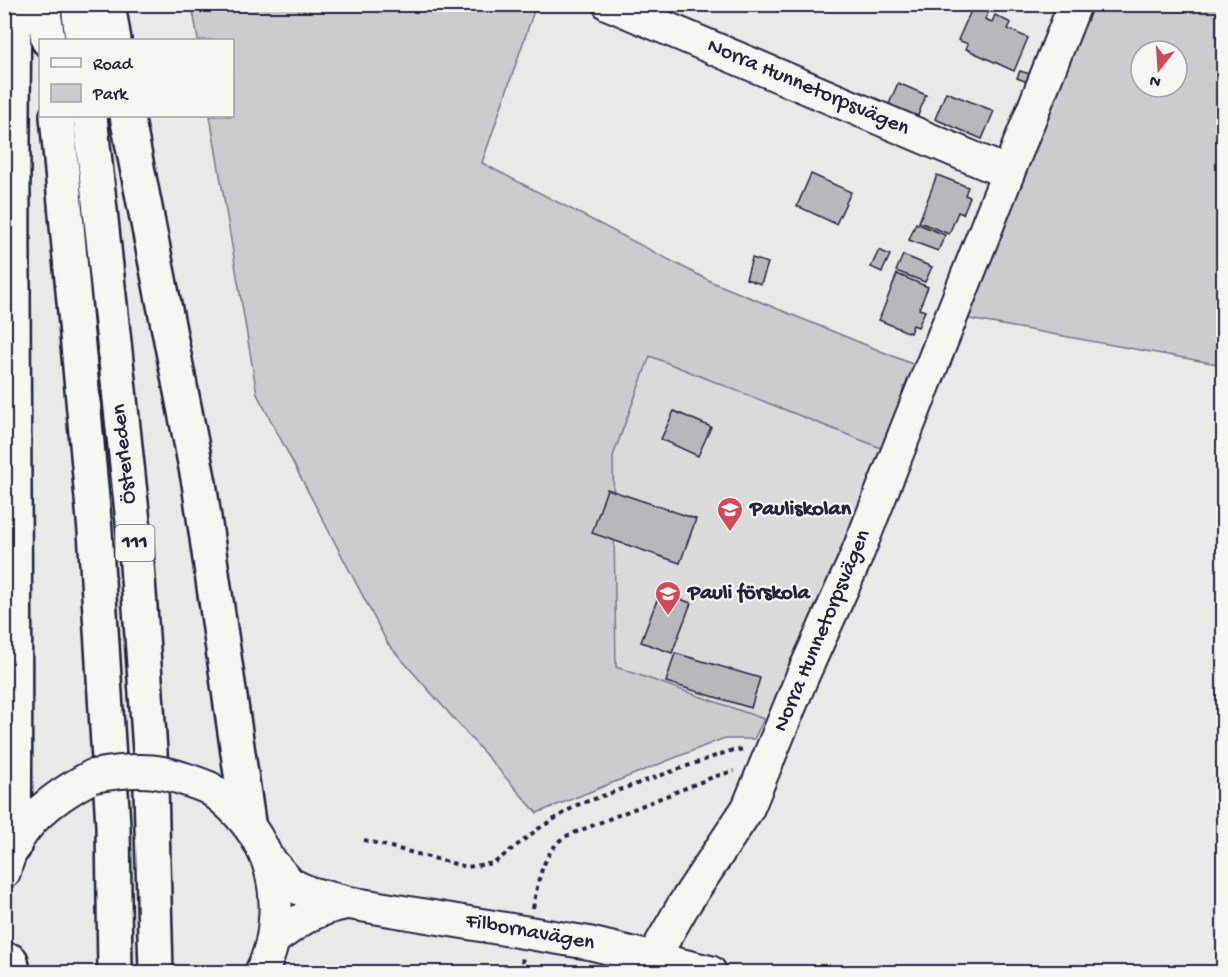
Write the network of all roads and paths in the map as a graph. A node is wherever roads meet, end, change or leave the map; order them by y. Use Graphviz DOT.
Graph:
graph roads {
  1 [pos="14,4"];
  2 [pos="43,4"];
  3 [pos="78,4"];
  4 [pos="108,4"];
  5 [pos="609,4"];
  6 [pos="1075,4"];
  7 [pos="48,39"];
  8 [pos="82,39"];
  9 [pos="114,39"];
  10 [pos="57,117"];
  11 [pos="90,117"];
  12 [pos="127,117"];
  13 [pos="1006,172"];
  14 [pos="770,755"];
  15 [pos="248,822"];
  16 [pos="364,840"];
  17 [pos="9,859"];
  18 [pos="270,861"];
  19 [pos="349,903"];
  20 [pos="532,912"];
  21 [pos="274,939"];
  22 [pos="524,950"];
  23 [pos="650,965"];
  24 [pos="115,972"];
  25 [pos="156,972"];
  26 [pos="261,972"];
  27 [pos="521,972"];
  28 [pos="710,972"];
  1 -- 17 [label="main road"];
  2 -- 7 [label="main road"];
  3 -- 8 [label="main road"];
  4 -- 9 [label="main road"];
  5 -- 13 [label="street, Norra Hunnetorpsvägen"];
  6 -- 13 [label="street, Norra Hunnetorpsvägen"];
  10 -- 24 [label="main road, Österleden / 111"];
  11 -- 25 [label="main road, Österleden / 111"];
  12 -- 15 [label="main road"];
  13 -- 14 [label="street, Norra Hunnetorpsvägen"];
  14 -- 16 [label="path"];
  14 -- 20 [label="path"];
  14 -- 23 [label="street, Norra Hunnetorpsvägen"];
  15 -- 17 [label="street, bridge"];
  15 -- 18 [label="street"];
  18 -- 19 [label="street, Filbornavägen"];
  18 -- 21 [label="street"];
  19 -- 21 [label="street, Filbornavägen"];
  19 -- 23 [label="street, Filbornavägen"];
  21 -- 26 [label="street"];
  22 -- 27 [label="path"];
  23 -- 28 [label="street, Filbornavägen"];
}
